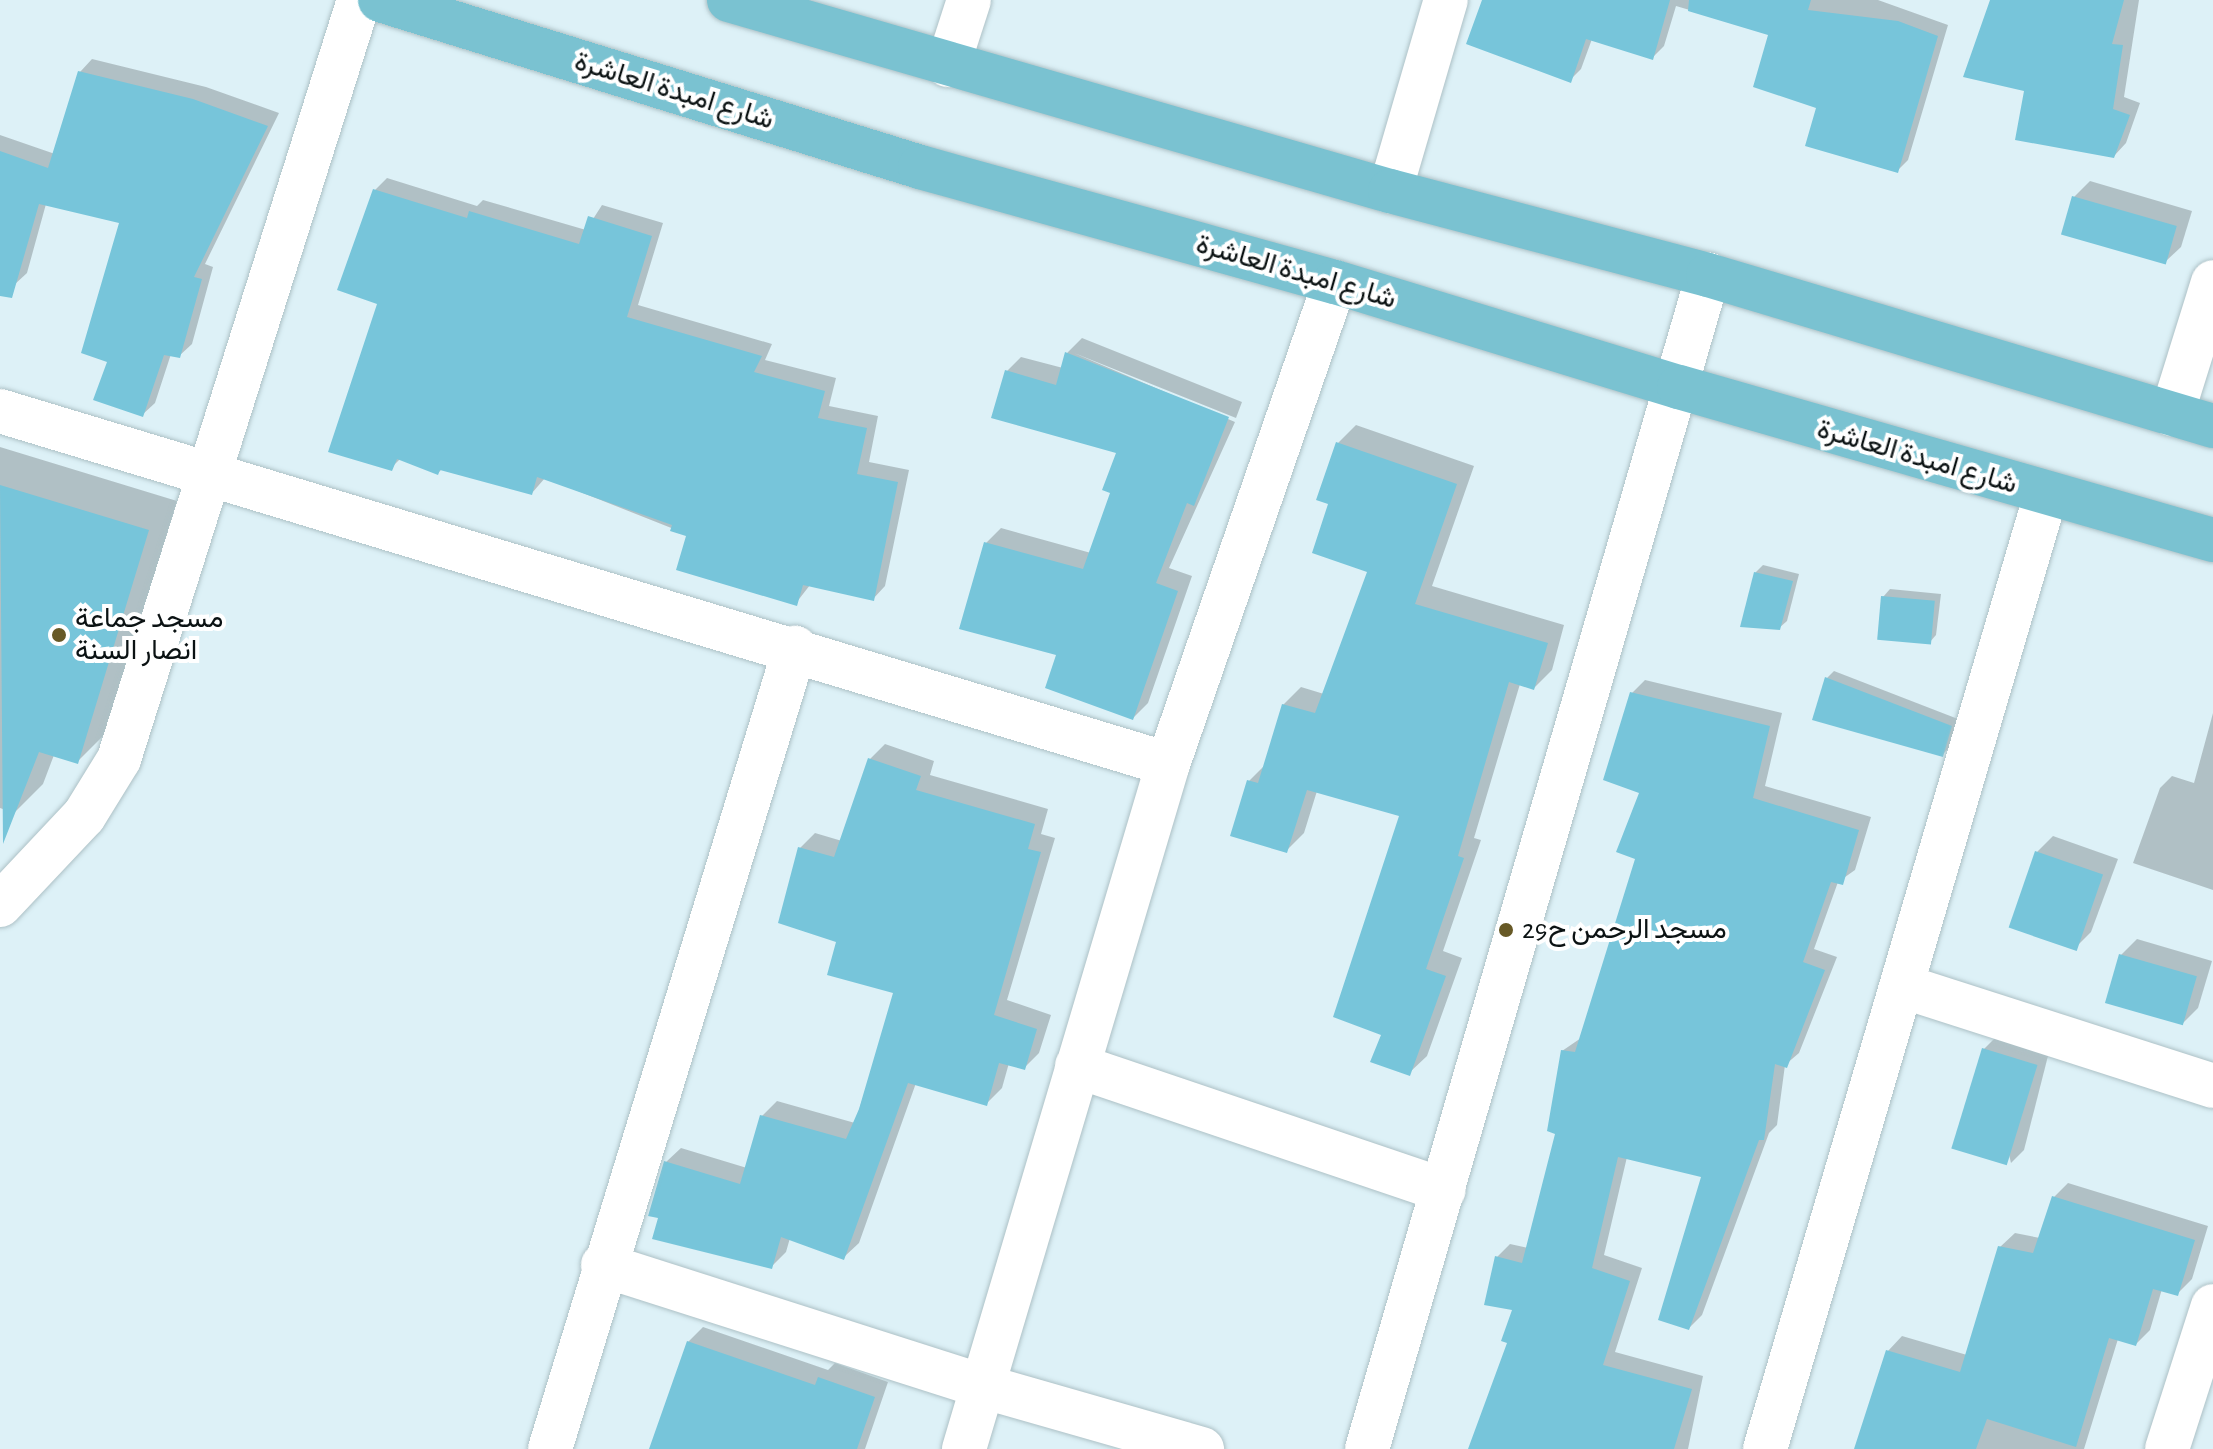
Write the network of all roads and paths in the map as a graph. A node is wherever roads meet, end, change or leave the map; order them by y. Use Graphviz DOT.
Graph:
graph roads {
  1 [pos="359,0"];
  2 [pos="380,0"];
  3 [pos="729,0"];
  4 [pos="969,0"];
  5 [pos="1446,0"];
  6 [pos="948,65"];
  7 [pos="1390,191"];
  8 [pos="1708,275"];
  9 [pos="1335,282"];
  10 [pos="2213,282"];
  11 [pos="1679,387"];
  12 [pos="0,411"];
  13 [pos="2172,414"];
  14 [pos="2213,426"];
  15 [pos="208,472"];
  16 [pos="2046,494"];
  17 [pos="2213,540"];
  18 [pos="795,648"];
  19 [pos="1168,764"];
  20 [pos="0,905"];
  21 [pos="1902,986"];
  22 [pos="1077,1066"];
  23 [pos="2213,1086"];
  24 [pos="1444,1190"];
  25 [pos="603,1265"];
  26 [pos="2213,1306"];
  27 [pos="982,1386"];
  28 [pos="550,1449"];
  29 [pos="964,1449"];
  30 [pos="1202,1449"];
  31 [pos="1367,1449"];
  32 [pos="1765,1449"];
  33 [pos="2167,1449"];
  1 -- 15 [label="street"];
  2 -- 9 [label="main road, شارع امبدة العاشرة"];
  3 -- 6 [label="main road"];
  4 -- 6 [label="street"];
  5 -- 7 [label="street"];
  6 -- 7 [label="main road"];
  7 -- 8 [label="main road"];
  8 -- 11 [label="street"];
  8 -- 13 [label="main road"];
  9 -- 11 [label="main road, شارع امبدة العاشرة"];
  9 -- 19 [label="street"];
  10 -- 13 [label="street"];
  11 -- 16 [label="main road, شارع امبدة العاشرة"];
  11 -- 24 [label="street"];
  12 -- 15 [label="street"];
  13 -- 14 [label="main road"];
  15 -- 18 [label="street"];
  15 -- 20 [label="street"];
  16 -- 17 [label="main road, شارع امبدة العاشرة"];
  16 -- 21 [label="street"];
  18 -- 19 [label="street"];
  18 -- 25 [label="street"];
  19 -- 22 [label="street"];
  21 -- 23 [label="street"];
  21 -- 32 [label="street"];
  22 -- 24 [label="street"];
  22 -- 27 [label="street"];
  24 -- 31 [label="street"];
  25 -- 27 [label="street"];
  25 -- 28 [label="street"];
  26 -- 33 [label="street"];
  27 -- 29 [label="street"];
  27 -- 30 [label="street"];
}
